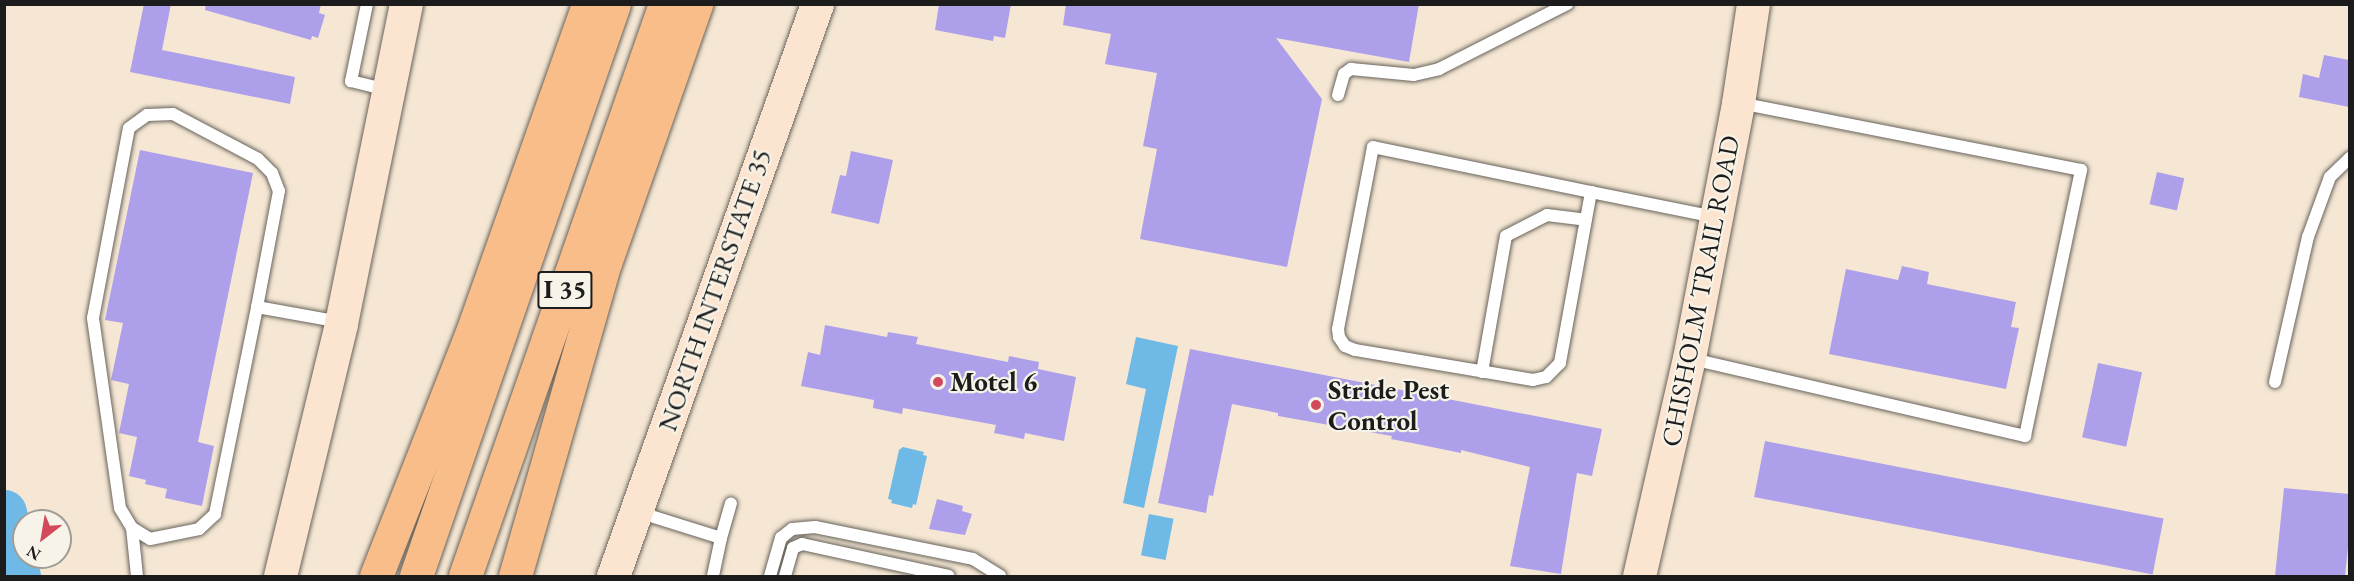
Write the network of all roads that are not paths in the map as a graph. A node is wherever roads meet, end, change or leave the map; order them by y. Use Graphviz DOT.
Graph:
graph roads {
  1 [pos="367,4"];
  2 [pos="406,4"];
  3 [pos="588,4"];
  4 [pos="614,4"];
  5 [pos="665,4"];
  6 [pos="696,4"];
  7 [pos="817,4"];
  8 [pos="1567,4"];
  9 [pos="1753,4"];
  10 [pos="389,90"];
  11 [pos="1338,95"];
  12 [pos="1738,103"];
  13 [pos="2349,158"];
  14 [pos="1591,192"];
  15 [pos="1716,217"];
  16 [pos="1586,220"];
  17 [pos="257,307"];
  18 [pos="341,323"];
  19 [pos="1689,358"];
  20 [pos="1482,372"];
  21 [pos="2275,382"];
  22 [pos="731,503"];
  23 [pos="637,512"];
  24 [pos="132,528"];
  25 [pos="721,538"];
  26 [pos="137,576"];
  27 [pos="280,576"];
  28 [pos="376,576"];
  29 [pos="416,576"];
  30 [pos="465,576"];
  31 [pos="514,576"];
  32 [pos="613,576"];
  33 [pos="713,576"];
  34 [pos="770,576"];
  35 [pos="785,576"];
  36 [pos="949,576"];
  37 [pos="1000,576"];
  38 [pos="1639,576"];
  1 -- 10 [label="lane"];
  2 -- 10 [label="main road"];
  3 -- 28 [label="highway"];
  4 -- 29 [label="highway, I 35"];
  5 -- 30 [label="highway, I 35"];
  6 -- 31 [label="highway"];
  7 -- 23 [label="main road, NORTH INTERSTATE 35"];
  8 -- 11 [label="lane"];
  9 -- 12 [label="main road, CHISHOLM TRAIL ROAD"];
  10 -- 18 [label="main road"];
  12 -- 15 [label="main road, CHISHOLM TRAIL ROAD"];
  12 -- 19 [label="lane"];
  13 -- 21 [label="lane"];
  14 -- 15 [label="lane"];
  14 -- 16 [label="lane"];
  14 -- 20 [label="lane"];
  15 -- 19 [label="main road, CHISHOLM TRAIL ROAD"];
  16 -- 20 [label="lane"];
  16 -- 20 [label="lane"];
  17 -- 18 [label="lane"];
  17 -- 24 [label="lane"];
  17 -- 24 [label="lane"];
  18 -- 27 [label="main road"];
  19 -- 38 [label="main road, CHISHOLM TRAIL ROAD"];
  22 -- 25 [label="lane"];
  23 -- 25 [label="lane"];
  23 -- 32 [label="main road, NORTH INTERSTATE 35"];
  24 -- 26 [label="lane"];
  25 -- 33 [label="lane"];
  34 -- 37 [label="lane"];
  35 -- 36 [label="lane"];
}
